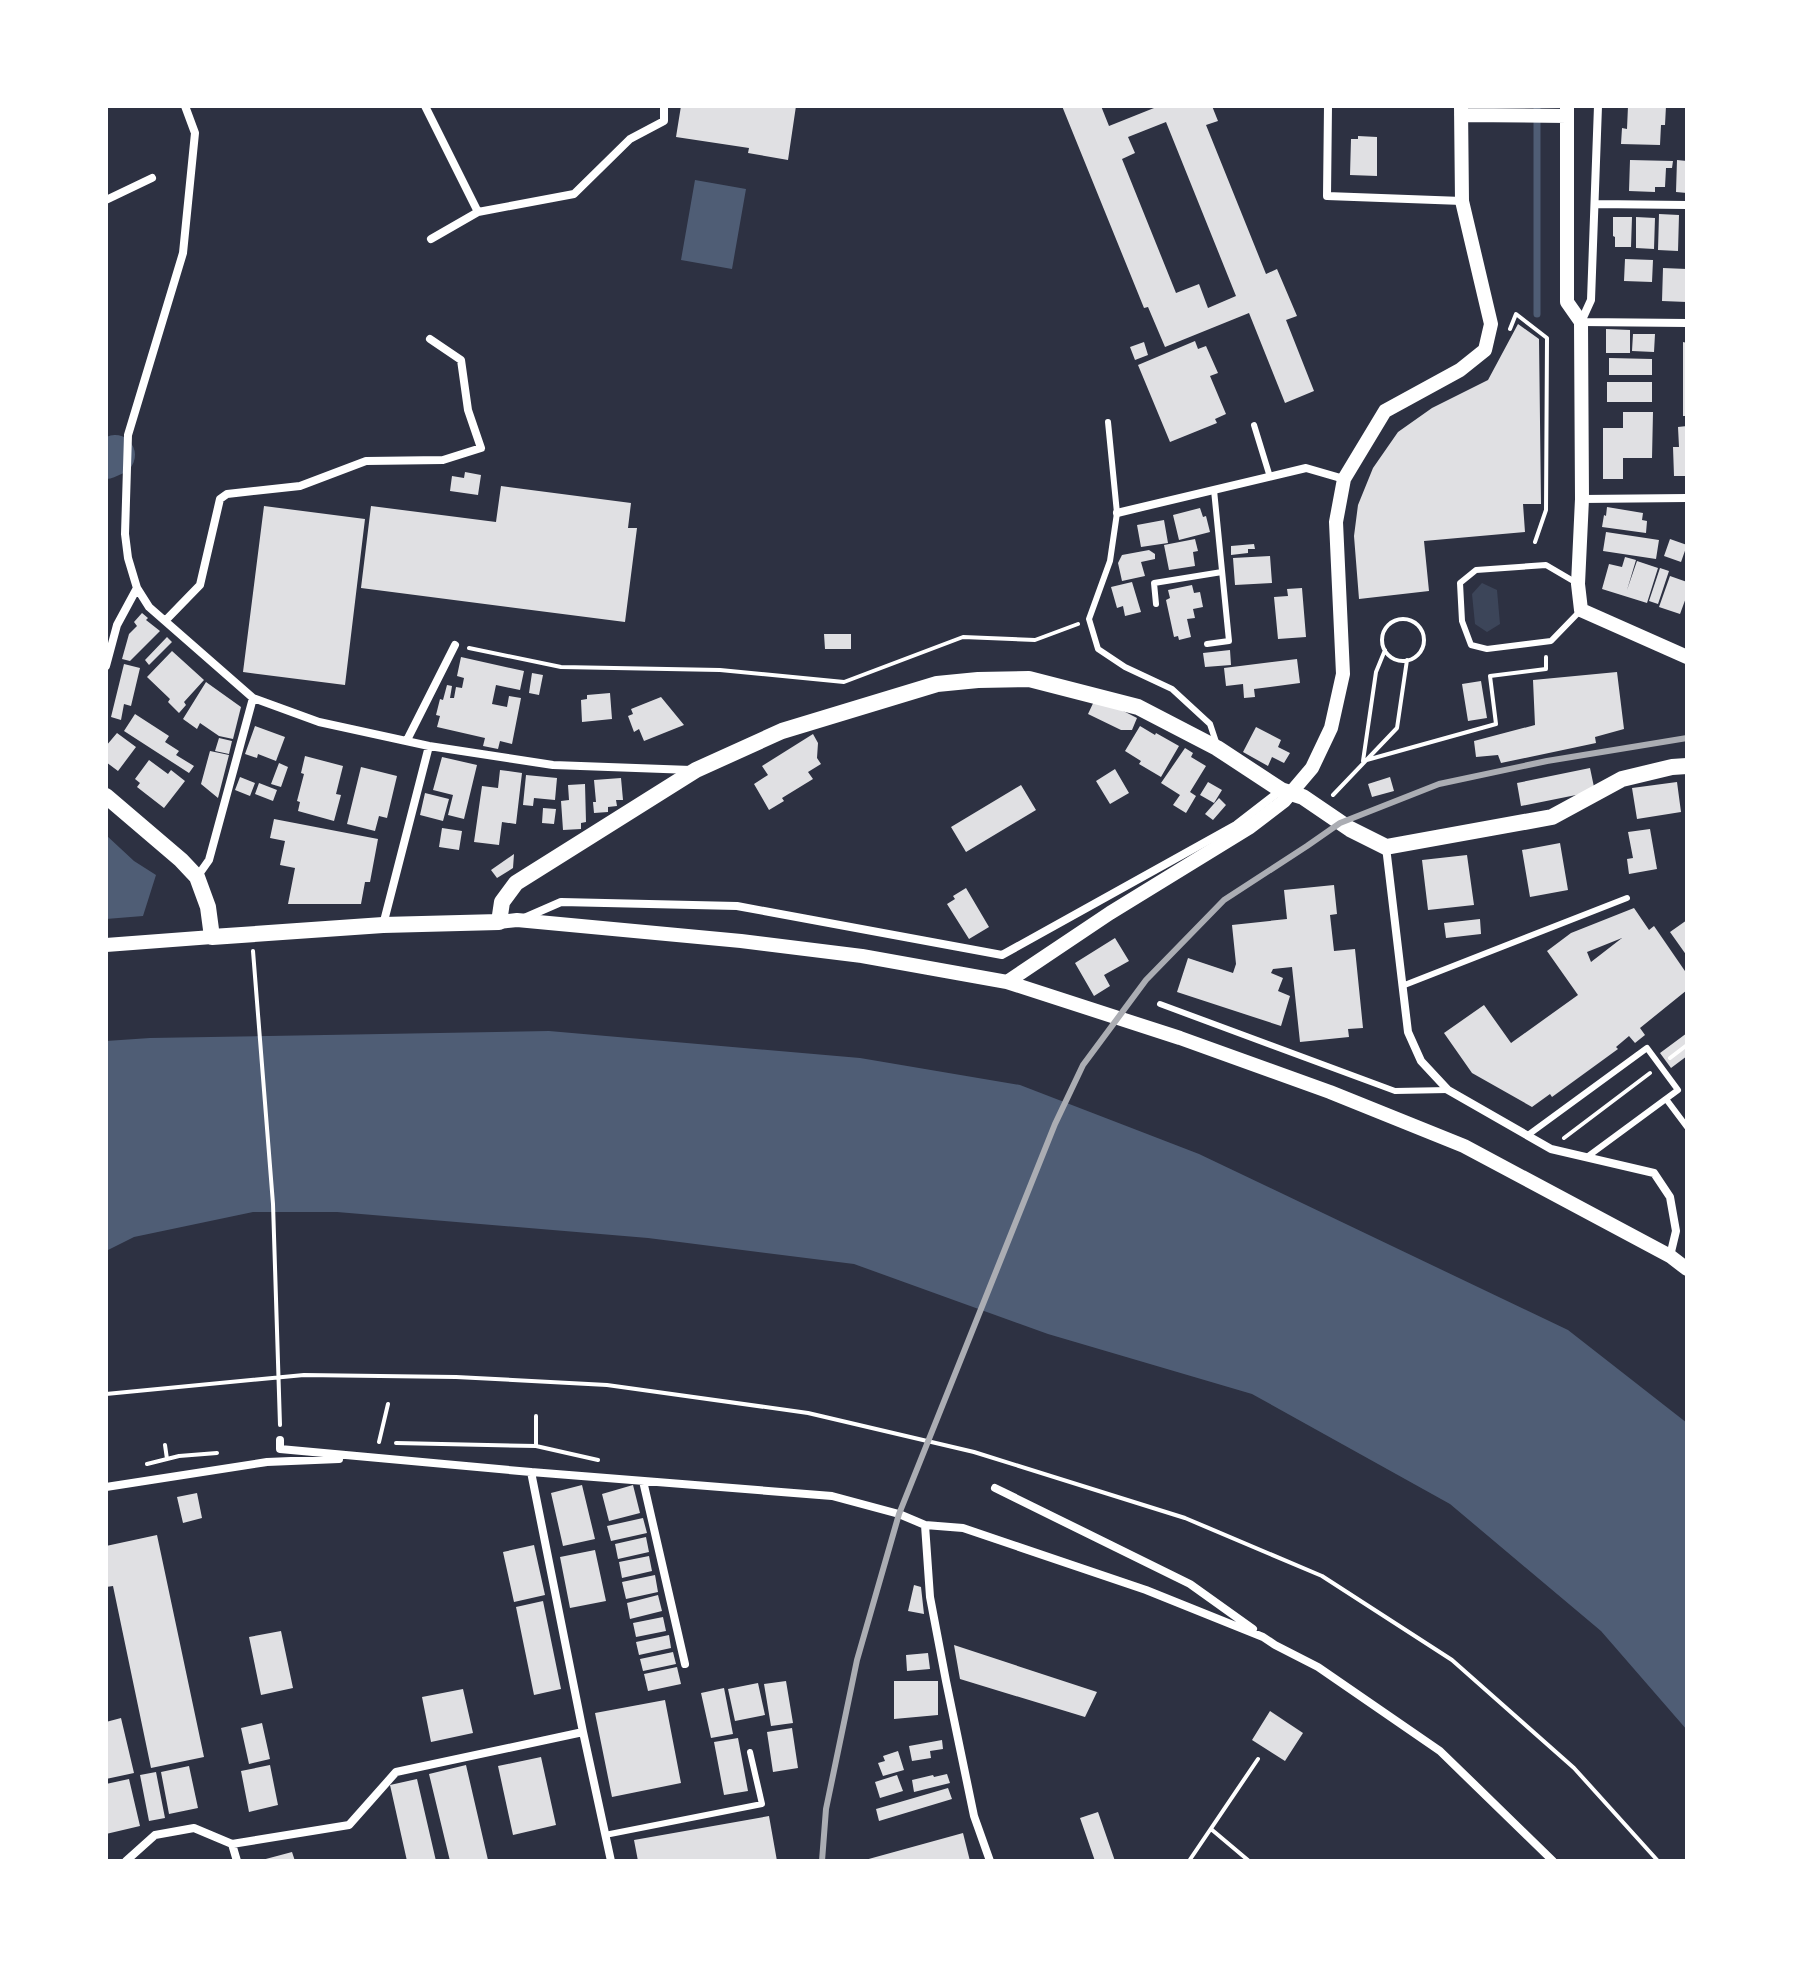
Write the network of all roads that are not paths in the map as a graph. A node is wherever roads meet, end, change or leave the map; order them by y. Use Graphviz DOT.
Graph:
graph roads {
  1 [pos="185,106"];
  2 [pos="425,106"];
  3 [pos="664,106"];
  4 [pos="1328,106"];
  5 [pos="1598,106"];
  6 [pos="1461,111"];
  7 [pos="1562,112"];
  8 [pos="152,178"];
  9 [pos="106,200"];
  10 [pos="1462,201"];
  11 [pos="1595,204"];
  12 [pos="1687,205"];
  13 [pos="478,212"];
  14 [pos="431,239"];
  15 [pos="1581,322"];
  16 [pos="1687,323"];
  17 [pos="430,339"];
  18 [pos="1108,422"];
  19 [pos="1254,425"];
  20 [pos="1270,477"];
  21 [pos="1344,479"];
  22 [pos="1214,490"];
  23 [pos="1687,498"];
  24 [pos="1582,499"];
  25 [pos="1117,513"];
  26 [pos="1222,572"];
  27 [pos="1578,584"];
  28 [pos="137,588"];
  29 [pos="1156,604"];
  30 [pos="1581,610"];
  31 [pos="165,621"];
  32 [pos="1207,644"];
  33 [pos="455,645"];
  34 [pos="1687,657"];
  35 [pos="106,666"];
  36 [pos="253,698"];
  37 [pos="407,740"];
  38 [pos="429,746"];
  39 [pos="1217,748"];
  40 [pos="1687,766"];
  41 [pos="696,770"];
  42 [pos="1281,790"];
  43 [pos="106,796"];
  44 [pos="1386,847"];
  45 [pos="197,877"];
  46 [pos="1627,898"];
  47 [pos="517,920"];
  48 [pos="499,922"];
  49 [pos="383,925"];
  50 [pos="212,937"];
  51 [pos="106,945"];
  52 [pos="1007,982"];
  53 [pos="1402,986"];
  54 [pos="1160,1004"];
  55 [pos="1448,1090"];
  56 [pos="1666,1099"];
  57 [pos="1687,1127"];
  58 [pos="1528,1135"];
  59 [pos="1587,1157"];
  60 [pos="1670,1256"];
  61 [pos="1687,1256"];
  62 [pos="1687,1269"];
  63 [pos="280,1440"];
  64 [pos="371,1457"];
  65 [pos="531,1472"];
  66 [pos="643,1481"];
  67 [pos="106,1487"];
  68 [pos="995,1488"];
  69 [pos="925,1525"];
  70 [pos="1263,1637"];
  71 [pos="685,1664"];
  72 [pos="583,1732"];
  73 [pos="750,1752"];
  74 [pos="605,1835"];
  75 [pos="232,1844"];
  76 [pos="126,1861"];
  77 [pos="237,1861"];
  78 [pos="611,1861"];
  79 [pos="990,1861"];
  80 [pos="1553,1861"];
  1 -- 28 [label="street"];
  2 -- 13 [label="street"];
  3 -- 13 [label="street"];
  4 -- 10 [label="street"];
  5 -- 11 [label="street"];
  6 -- 7 [label="street"];
  6 -- 10 [label="street"];
  7 -- 15 [label="street"];
  8 -- 9 [label="street"];
  10 -- 21 [label="street"];
  11 -- 12 [label="street"];
  11 -- 15 [label="street"];
  13 -- 14 [label="street"];
  15 -- 16 [label="street"];
  15 -- 24 [label="street"];
  17 -- 31 [label="street"];
  18 -- 25 [label="lane"];
  19 -- 20 [label="lane"];
  20 -- 21 [label="street"];
  20 -- 22 [label="street"];
  21 -- 52 [label="street"];
  22 -- 25 [label="street"];
  22 -- 26 [label="lane"];
  23 -- 24 [label="street"];
  24 -- 27 [label="street"];
  25 -- 39 [label="lane"];
  26 -- 29 [label="lane"];
  26 -- 32 [label="lane"];
  27 -- 30 [label="street"];
  27 -- 30 [label="lane"];
  28 -- 31 [label="street"];
  28 -- 35 [label="street"];
  30 -- 34 [label="street"];
  31 -- 36 [label="street"];
  33 -- 37 [label="street"];
  36 -- 37 [label="street"];
  36 -- 45 [label="street"];
  37 -- 38 [label="street"];
  38 -- 41 [label="street"];
  38 -- 49 [label="street"];
  39 -- 41 [label="main road"];
  39 -- 42 [label="main road"];
  40 -- 44 [label="main road"];
  41 -- 48 [label="main road"];
  42 -- 44 [label="main road"];
  42 -- 47 [label="street"];
  43 -- 45 [label="main road"];
  44 -- 53 [label="street"];
  45 -- 50 [label="main road"];
  46 -- 53 [label="lane"];
  47 -- 48 [label="street"];
  47 -- 52 [label="street"];
  48 -- 49 [label="main road"];
  49 -- 50 [label="main road"];
  50 -- 51 [label="street"];
  52 -- 60 [label="street"];
  53 -- 55 [label="street"];
  54 -- 55 [label="lane"];
  55 -- 58 [label="street"];
  56 -- 57 [label="lane"];
  56 -- 58 [label="lane"];
  56 -- 59 [label="lane"];
  58 -- 59 [label="street"];
  59 -- 60 [label="street"];
  60 -- 61 [label="lane"];
  60 -- 62 [label="street"];
  63 -- 64 [label="street"];
  64 -- 65 [label="street"];
  64 -- 67 [label="street"];
  65 -- 66 [label="street"];
  65 -- 72 [label="street"];
  66 -- 69 [label="street"];
  66 -- 71 [label="street"];
  68 -- 70 [label="street"];
  69 -- 70 [label="street"];
  69 -- 79 [label="street"];
  70 -- 80 [label="street"];
  72 -- 74 [label="street"];
  72 -- 75 [label="street"];
  73 -- 74 [label="lane"];
  74 -- 78 [label="street"];
  75 -- 76 [label="street"];
  75 -- 77 [label="street"];
}
